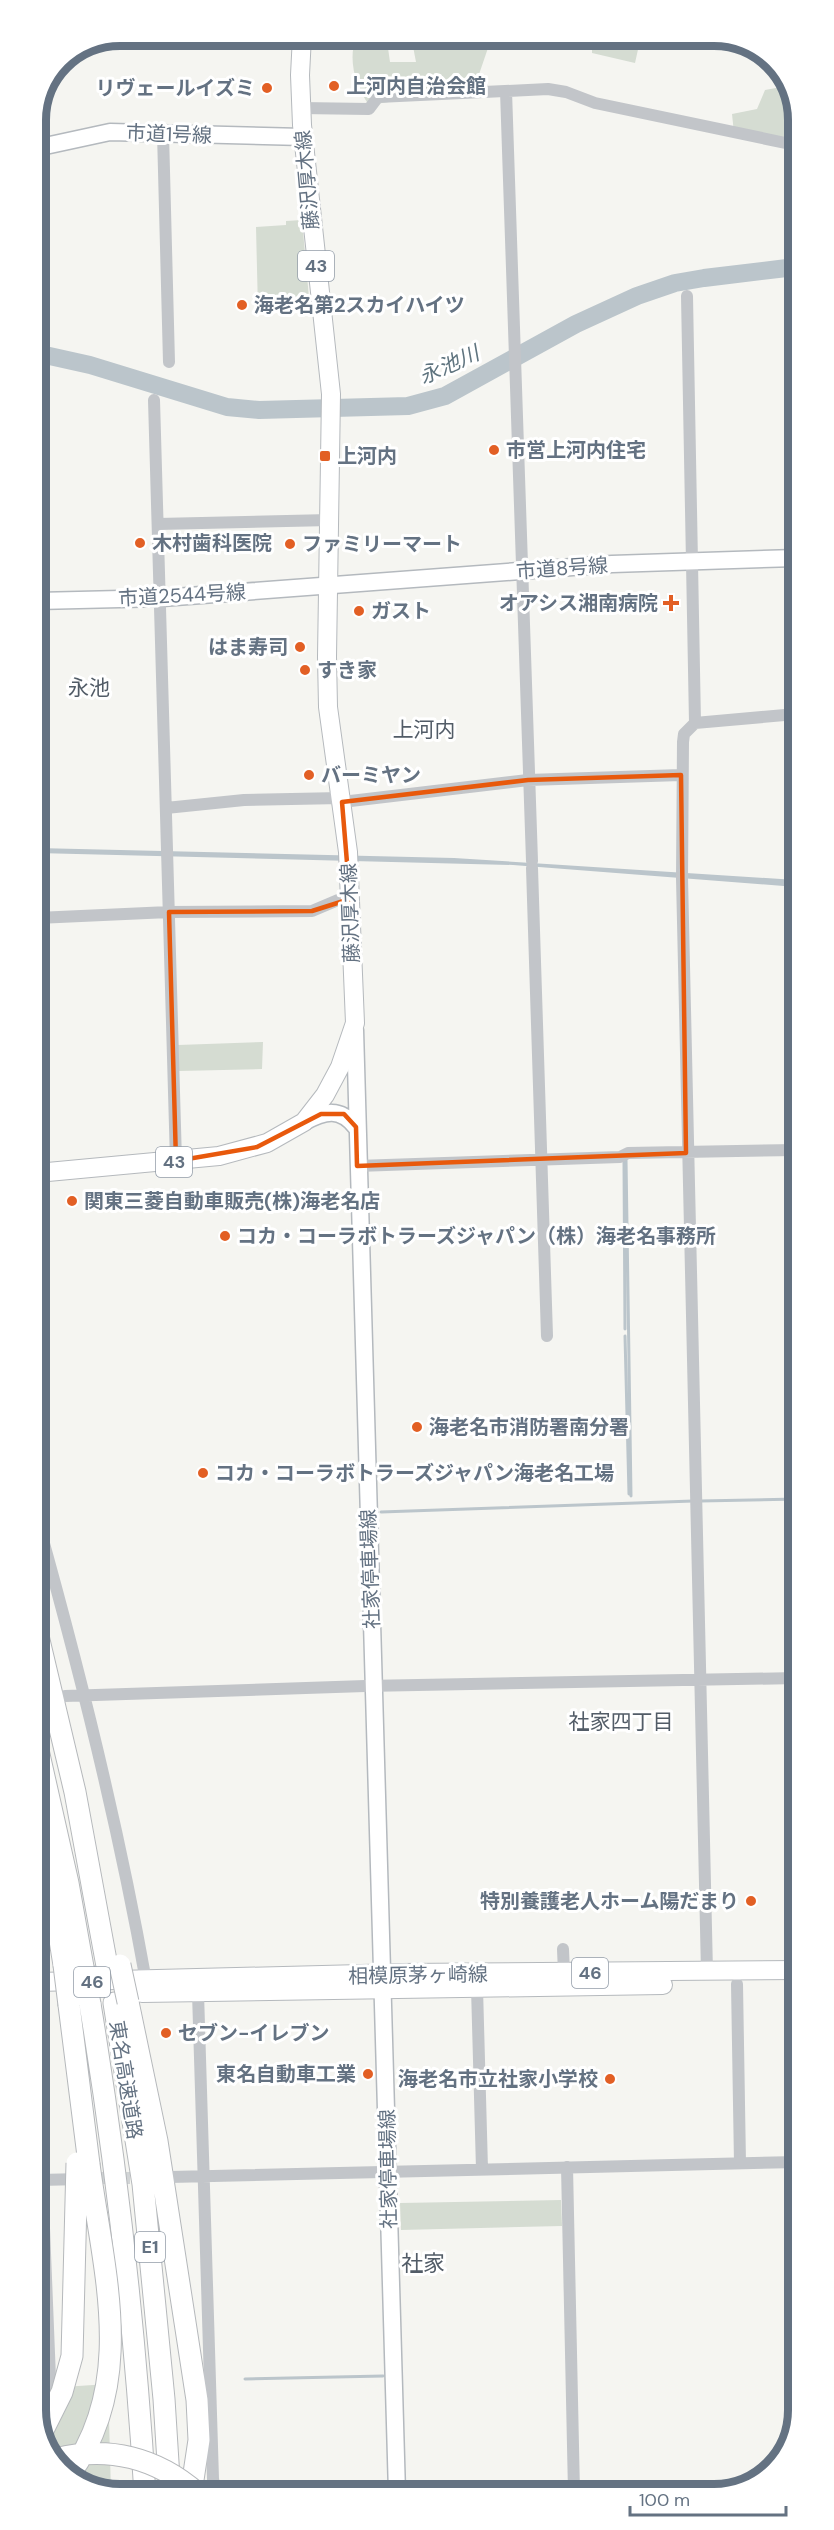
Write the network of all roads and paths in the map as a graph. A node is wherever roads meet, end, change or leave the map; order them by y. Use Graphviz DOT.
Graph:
graph roads {
  1 [pos="302,46"];
  2 [pos="506,91"];
  3 [pos="301,108"];
  4 [pos="163,133"];
  5 [pos="303,137"];
  6 [pos="788,144"];
  7 [pos="46,146"];
  8 [pos="687,296"];
  9 [pos="169,362"];
  10 [pos="154,400"];
  11 [pos="330,520"];
  12 [pos="158,524"];
  13 [pos="788,558"];
  14 [pos="691,562"];
  15 [pos="522,571"];
  16 [pos="328,585"];
  17 [pos="162,598"];
  18 [pos="46,601"];
  19 [pos="788,715"];
  20 [pos="695,723"];
  21 [pos="681,775"];
  22 [pos="528,780"];
  23 [pos="341,800"];
  24 [pos="166,808"];
  25 [pos="350,899"];
  26 [pos="169,912"];
  27 [pos="46,918"];
  28 [pos="355,1023"];
  29 [pos="325,1095"];
  30 [pos="356,1100"];
  31 [pos="304,1122"];
  32 [pos="356,1127"];
  33 [pos="788,1150"];
  34 [pos="686,1153"];
  35 [pos="540,1159"];
  36 [pos="176,1161"];
  37 [pos="357,1166"];
  38 [pos="46,1172"];
  39 [pos="547,1336"];
  40 [pos="46,1551"];
  41 [pos="46,1670"];
  42 [pos="788,1678"];
  43 [pos="700,1679"];
  44 [pos="374,1686"];
  45 [pos="86,1695"];
  46 [pos="65,1696"];
  47 [pos="46,1785"];
  48 [pos="46,1846"];
  49 [pos="563,1949"];
  50 [pos="73,1966"];
  51 [pos="788,1970"];
  52 [pos="707,1972"];
  53 [pos="564,1973"];
  54 [pos="146,1981"];
  55 [pos="383,1982"];
  56 [pos="788,1982"];
  57 [pos="46,1983"];
  58 [pos="737,1984"];
  59 [pos="477,1988"];
  60 [pos="198,1993"];
  61 [pos="46,1995"];
  62 [pos="121,2002"];
  63 [pos="75,2004"];
  64 [pos="788,2162"];
  65 [pos="740,2163"];
  66 [pos="567,2167"];
  67 [pos="89,2168"];
  68 [pos="482,2169"];
  69 [pos="388,2171"];
  70 [pos="204,2176"];
  71 [pos="170,2177"];
  72 [pos="46,2179"];
  73 [pos="46,2307"];
  74 [pos="46,2410"];
  75 [pos="47,2421"];
  76 [pos="65,2458"];
  77 [pos="74,2467"];
  78 [pos="144,2483"];
  79 [pos="169,2483"];
  80 [pos="183,2483"];
  81 [pos="192,2483"];
  82 [pos="214,2483"];
  83 [pos="397,2483"];
  84 [pos="574,2484"];
  1 -- 3 [label="main road, 藤沢厚木線 / 43"];
  2 -- 3 [label="street"];
  2 -- 6 [label="street"];
  2 -- 15 [label="street"];
  3 -- 5 [label="main road, 藤沢厚木線 / 43"];
  4 -- 5 [label="main road, 市道1号線"];
  4 -- 7 [label="main road, 市道1号線"];
  4 -- 9 [label="street"];
  5 -- 11 [label="main road, 藤沢厚木線 / 43"];
  8 -- 14 [label="street"];
  10 -- 12 [label="street"];
  11 -- 12 [label="street"];
  11 -- 16 [label="main road, 藤沢厚木線 / 43"];
  12 -- 17 [label="street"];
  13 -- 14 [label="main road, 市道8号線"];
  14 -- 15 [label="main road, 市道8号線"];
  14 -- 20 [label="street"];
  15 -- 16 [label="main road, 市道8号線"];
  15 -- 22 [label="street"];
  16 -- 17 [label="main road, 市道2544号線"];
  16 -- 23 [label="main road, 藤沢厚木線 / 43"];
  17 -- 18 [label="main road, 市道2544号線"];
  17 -- 24 [label="street"];
  19 -- 20 [label="street"];
  20 -- 21 [label="street"];
  21 -- 22 [label="street"];
  21 -- 34 [label="street"];
  22 -- 23 [label="street"];
  22 -- 35 [label="street"];
  23 -- 24 [label="street"];
  23 -- 25 [label="main road, 藤沢厚木線 / 43"];
  24 -- 26 [label="street"];
  25 -- 26 [label="street"];
  25 -- 28 [label="main road, 藤沢厚木線 / 43"];
  26 -- 27 [label="street"];
  26 -- 36 [label="street"];
  28 -- 29 [label="main road, 藤沢厚木線 / 43"];
  28 -- 30 [label="main road, 社家停車場線"];
  29 -- 30 [label="main road"];
  29 -- 31 [label="main road, 藤沢厚木線 / 43"];
  30 -- 32 [label="main road, 社家停車場線"];
  31 -- 32 [label="main road"];
  31 -- 36 [label="main road, 藤沢厚木線 / 43"];
  32 -- 37 [label="main road, 社家停車場線"];
  33 -- 34 [label="street"];
  34 -- 35 [label="street"];
  34 -- 43 [label="street"];
  35 -- 37 [label="street"];
  35 -- 39 [label="street"];
  36 -- 38 [label="main road, 藤沢厚木線 / 43"];
  37 -- 44 [label="main road, 社家停車場線"];
  40 -- 45 [label="street"];
  41 -- 62 [label="highway, 東名高速道路 / E1"];
  42 -- 43 [label="street"];
  43 -- 44 [label="street"];
  43 -- 52 [label="street"];
  44 -- 45 [label="street"];
  44 -- 55 [label="main road, 社家停車場線"];
  45 -- 46 [label="street"];
  45 -- 54 [label="street"];
  47 -- 50 [label="highway, 東名高速道路 / E1"];
  48 -- 50 [label="highway"];
  49 -- 53 [label="street"];
  50 -- 63 [label="highway, 東名高速道路 / E1, bridge"];
  51 -- 52 [label="main road, 相模原茅ヶ崎線 / 46"];
  52 -- 53 [label="main road, 相模原茅ヶ崎線 / 46"];
  53 -- 55 [label="main road, 相模原茅ヶ崎線 / 46"];
  54 -- 55 [label="main road, 相模原茅ヶ崎線 / 46"];
  54 -- 57 [label="main road, 相模原茅ヶ崎線 / 46"];
  55 -- 59 [label="main road, 相模原茅ヶ崎線 / 46"];
  55 -- 60 [label="main road, 相模原茅ヶ崎線 / 46"];
  55 -- 69 [label="main road, 社家停車場線"];
  56 -- 58 [label="main road, 相模原茅ヶ崎線 / 46"];
  58 -- 59 [label="main road, 相模原茅ヶ崎線 / 46"];
  58 -- 65 [label="street"];
  59 -- 68 [label="street"];
  60 -- 61 [label="main road, 相模原茅ヶ崎線 / 46"];
  60 -- 70 [label="street"];
  62 -- 79 [label="highway, 東名高速道路 / E1"];
  62 -- 81 [label="highway"];
  63 -- 67 [label="highway"];
  63 -- 78 [label="highway, 東名高速道路 / E1"];
  64 -- 65 [label="street"];
  65 -- 66 [label="street"];
  66 -- 68 [label="street"];
  66 -- 84 [label="street"];
  67 -- 72 [label="street"];
  67 -- 75 [label="highway, bridge"];
  67 -- 77 [label="highway, bridge"];
  68 -- 69 [label="street"];
  69 -- 70 [label="street"];
  69 -- 83 [label="main road, 社家停車場線"];
  70 -- 71 [label="street"];
  70 -- 82 [label="street"];
  73 -- 74 [label="street"];
  76 -- 80 [label="highway, bridge"];
}
